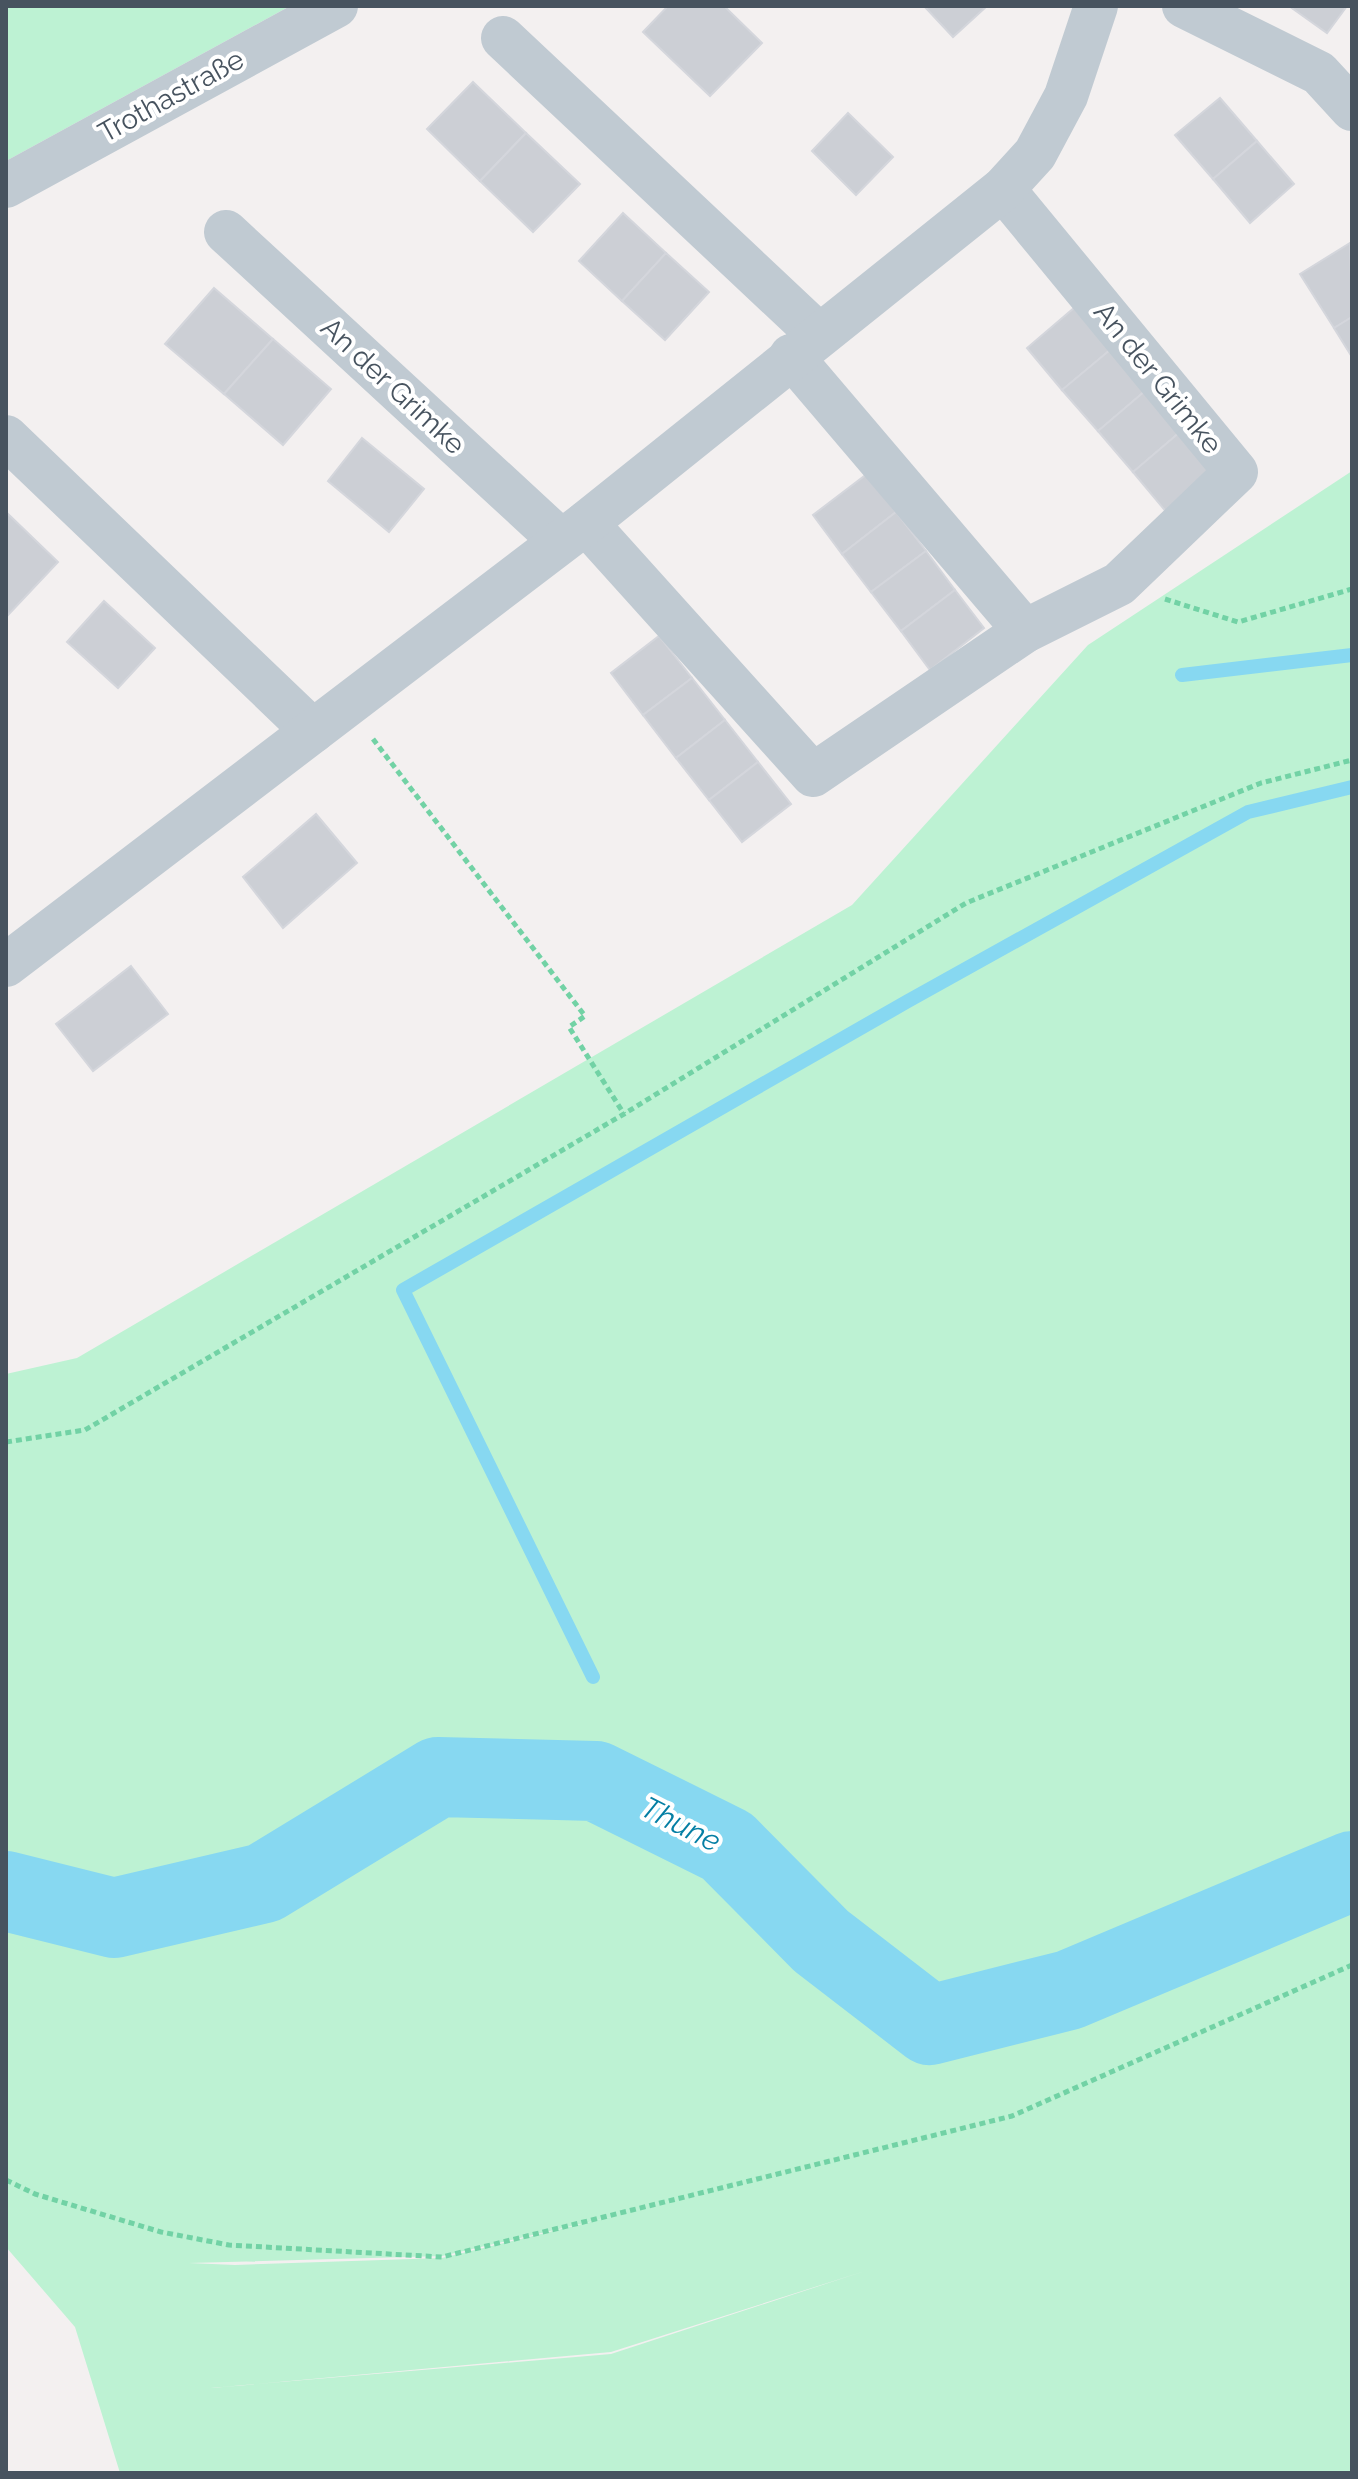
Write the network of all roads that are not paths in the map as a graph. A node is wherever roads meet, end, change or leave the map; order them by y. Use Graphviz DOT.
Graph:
graph roads {
  1 [pos="336,6"];
  2 [pos="1096,6"];
  3 [pos="1184,6"];
  4 [pos="503,38"];
  5 [pos="1352,109"];
  6 [pos="6,186"];
  7 [pos="1003,189"];
  8 [pos="226,232"];
  9 [pos="804,345"];
  10 [pos="6,437"];
  11 [pos="573,532"];
  12 [pos="1025,631"];
  13 [pos="313,731"];
  14 [pos="6,965"];
  1 -- 6 [label="street, Trothastraße"];
  2 -- 7 [label="street"];
  3 -- 5 [label="street"];
  4 -- 9 [label="street"];
  7 -- 9 [label="street"];
  7 -- 12 [label="street, An der Grimke"];
  8 -- 11 [label="street, An der Grimke"];
  9 -- 11 [label="street"];
  9 -- 12 [label="street"];
  10 -- 13 [label="street"];
  11 -- 12 [label="street, An der Grimke"];
  11 -- 13 [label="street"];
  13 -- 14 [label="street"];
}
